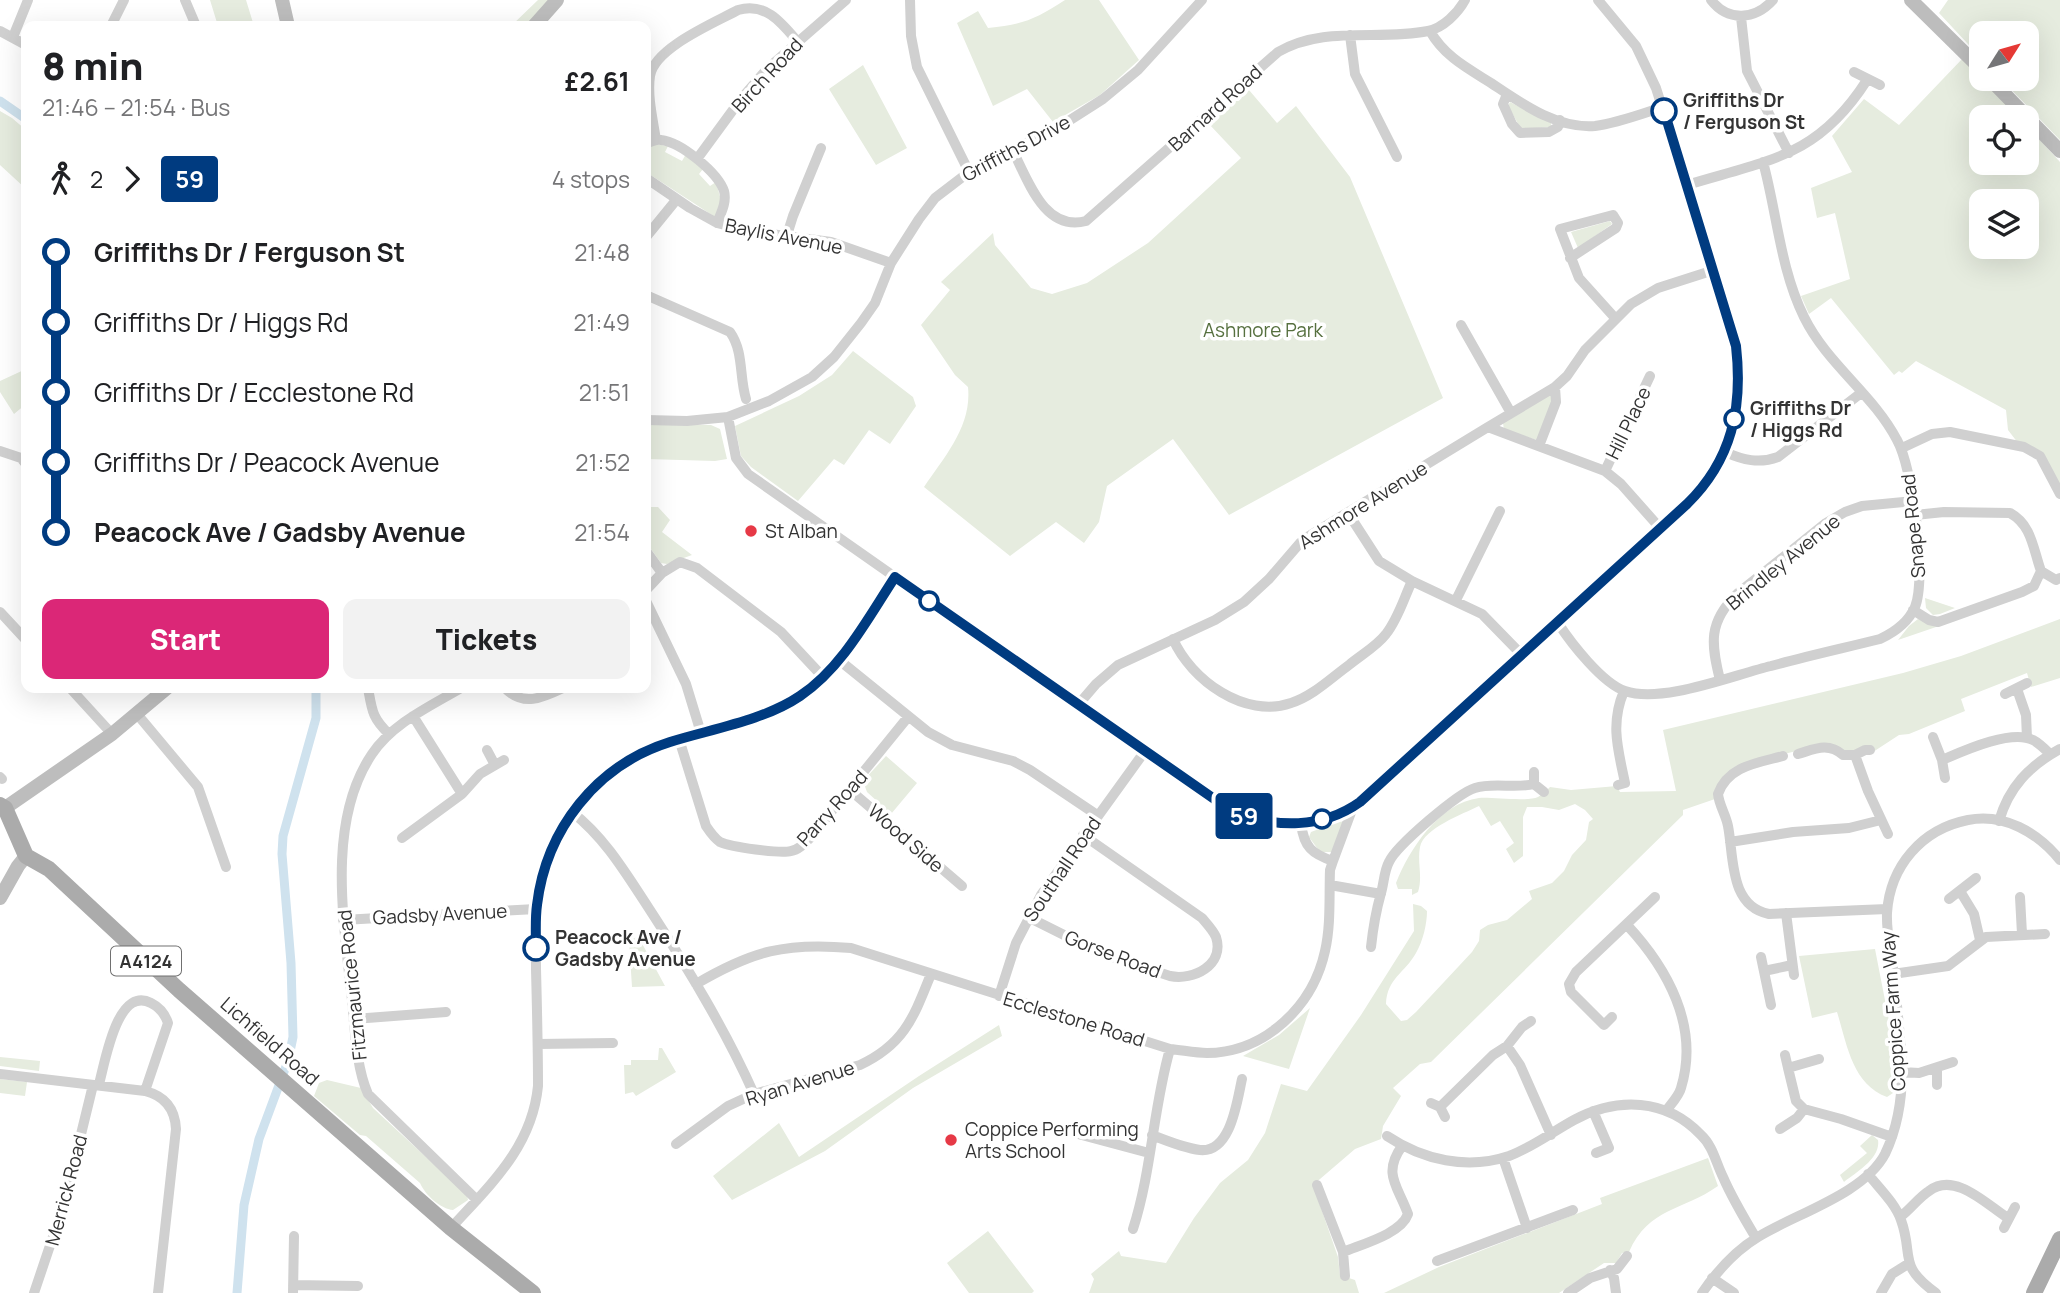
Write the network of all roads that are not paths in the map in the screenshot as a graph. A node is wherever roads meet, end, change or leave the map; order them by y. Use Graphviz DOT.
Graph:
graph roads {
  1 [pos="28,0"];
  2 [pos="124,0"];
  3 [pos="185,0"];
  4 [pos="282,0"];
  5 [pos="557,0"];
  6 [pos="846,0"];
  7 [pos="910,0"];
  8 [pos="1202,0"];
  9 [pos="1465,0"];
  10 [pos="1598,0"];
  11 [pos="1712,0"];
  12 [pos="1773,0"];
  13 [pos="1911,0"];
  14 [pos="1741,17"];
  15 [pos="114,21"];
  16 [pos="193,21"];
  17 [pos="287,21"];
  18 [pos="538,21"];
  19 [pos="0,31"];
  20 [pos="1430,31"];
  21 [pos="1350,35"];
  22 [pos="13,37"];
  23 [pos="797,41"];
  24 [pos="21,42"];
  25 [pos="1969,57"];
  26 [pos="651,71"];
  27 [pos="1854,72"];
  28 [pos="1867,80"];
  29 [pos="1880,85"];
  30 [pos="2002,91"];
  31 [pos="1507,94"];
  32 [pos="1663,107"];
  33 [pos="1560,120"];
  34 [pos="651,142"];
  35 [pos="821,147"];
  36 [pos="1012,149"];
  37 [pos="2060,150"];
  38 [pos="1789,153"];
  39 [pos="1397,158"];
  40 [pos="697,159"];
  41 [pos="1763,162"];
  42 [pos="969,172"];
  43 [pos="651,182"];
  44 [pos="1688,185"];
  45 [pos="677,200"];
  46 [pos="717,223"];
  47 [pos="651,231"];
  48 [pos="787,235"];
  49 [pos="1570,258"];
  50 [pos="891,263"];
  51 [pos="1714,270"];
  52 [pos="651,297"];
  53 [pos="1615,318"];
  54 [pos="1461,325"];
  55 [pos="1650,376"];
  56 [pos="741,384"];
  57 [pos="728,385"];
  58 [pos="1555,387"];
  59 [pos="1861,393"];
  60 [pos="746,399"];
  61 [pos="1511,413"];
  62 [pos="728,417"];
  63 [pos="651,420"];
  64 [pos="1488,427"];
  65 [pos="1539,446"];
  66 [pos="1902,448"];
  67 [pos="0,451"];
  68 [pos="1725,452"];
  69 [pos="21,458"];
  70 [pos="1605,471"];
  71 [pos="2060,494"];
  72 [pos="1914,500"];
  73 [pos="1500,511"];
  74 [pos="1348,513"];
  75 [pos="1915,515"];
  76 [pos="1660,528"];
  77 [pos="651,558"];
  78 [pos="2041,571"];
  79 [pos="662,573"];
  80 [pos="895,577"];
  81 [pos="2060,579"];
  82 [pos="1412,580"];
  83 [pos="651,585"];
  84 [pos="1456,600"];
  85 [pos="1913,610"];
  86 [pos="651,611"];
  87 [pos="0,612"];
  88 [pos="1558,623"];
  89 [pos="21,635"];
  90 [pos="1174,639"];
  91 [pos="1521,654"];
  92 [pos="839,660"];
  93 [pos="823,677"];
  94 [pos="1720,680"];
  95 [pos="1624,691"];
  96 [pos="75,693"];
  97 [pos="161,693"];
  98 [pos="369,693"];
  99 [pos="451,693"];
  100 [pos="510,693"];
  101 [pos="550,693"];
  102 [pos="2005,694"];
  103 [pos="1078,705"];
  104 [pos="137,714"];
  105 [pos="413,716"];
  106 [pos="908,716"];
  107 [pos="701,733"];
  108 [pos="112,734"];
  109 [pos="389,734"];
  110 [pos="1933,737"];
  111 [pos="2027,738"];
  112 [pos="680,739"];
  113 [pos="487,750"];
  114 [pos="1870,750"];
  115 [pos="1145,751"];
  116 [pos="2055,751"];
  117 [pos="1798,754"];
  118 [pos="1855,755"];
  119 [pos="1783,756"];
  120 [pos="1942,760"];
  121 [pos="1945,779"];
  122 [pos="1618,785"];
  123 [pos="850,789"];
  124 [pos="1544,792"];
  125 [pos="461,794"];
  126 [pos="2,806"];
  127 [pos="1353,807"];
  128 [pos="572,812"];
  129 [pos="1097,815"];
  130 [pos="1881,820"];
  131 [pos="1999,821"];
  132 [pos="1301,824"];
  133 [pos="413,830"];
  134 [pos="1888,834"];
  135 [pos="1083,835"];
  136 [pos="402,838"];
  137 [pos="420,840"];
  138 [pos="1730,842"];
  139 [pos="26,856"];
  140 [pos="2060,860"];
  141 [pos="1333,861"];
  142 [pos="226,867"];
  143 [pos="1976,878"];
  144 [pos="1330,885"];
  145 [pos="962,886"];
  146 [pos="1960,891"];
  147 [pos="1381,894"];
  148 [pos="1655,897"];
  149 [pos="2020,897"];
  150 [pos="0,898"];
  151 [pos="1949,899"];
  152 [pos="536,909"];
  153 [pos="1887,909"];
  154 [pos="1786,914"];
  155 [pos="1028,917"];
  156 [pos="343,920"];
  157 [pos="1627,925"];
  158 [pos="2022,934"];
  159 [pos="2045,934"];
  160 [pos="1980,940"];
  161 [pos="1371,947"];
  162 [pos="1761,957"];
  163 [pos="1764,971"];
  164 [pos="931,974"];
  165 [pos="1894,974"];
  166 [pos="696,984"];
  167 [pos="999,996"];
  168 [pos="1771,1005"];
  169 [pos="446,1012"];
  170 [pos="1612,1017"];
  171 [pos="354,1019"];
  172 [pos="1531,1021"];
  173 [pos="613,1042"];
  174 [pos="538,1044"];
  175 [pos="1507,1046"];
  176 [pos="1170,1049"];
  177 [pos="1785,1055"];
  178 [pos="1819,1059"];
  179 [pos="1953,1062"];
  180 [pos="1788,1068"];
  181 [pos="1937,1068"];
  182 [pos="1902,1072"];
  183 [pos="0,1074"];
  184 [pos="1242,1079"];
  185 [pos="96,1085"];
  186 [pos="1937,1086"];
  187 [pos="145,1091"];
  188 [pos="754,1094"];
  189 [pos="1439,1109"];
  190 [pos="1804,1109"];
  191 [pos="1593,1111"];
  192 [pos="1666,1111"];
  193 [pos="1780,1129"];
  194 [pos="1078,1134"];
  195 [pos="1152,1135"];
  196 [pos="1550,1135"];
  197 [pos="1387,1136"];
  198 [pos="1892,1137"];
  199 [pos="676,1144"];
  200 [pos="1402,1146"];
  201 [pos="1149,1153"];
  202 [pos="1596,1153"];
  203 [pos="1503,1158"];
  204 [pos="1868,1174"];
  205 [pos="1317,1185"];
  206 [pos="477,1199"];
  207 [pos="2015,1207"];
  208 [pos="1573,1210"];
  209 [pos="1900,1217"];
  210 [pos="1406,1220"];
  211 [pos="1418,1226"];
  212 [pos="451,1227"];
  213 [pos="1527,1228"];
  214 [pos="1133,1229"];
  215 [pos="294,1236"];
  216 [pos="1756,1238"];
  217 [pos="2060,1240"];
  218 [pos="1343,1252"];
  219 [pos="1627,1256"];
  220 [pos="1437,1261"];
  221 [pos="1908,1264"];
  222 [pos="1610,1269"];
  223 [pos="1345,1276"];
  224 [pos="1712,1278"];
  225 [pos="358,1286"];
  226 [pos="293,1289"];
  227 [pos="345,1289"];
  228 [pos="34,1293"];
  229 [pos="158,1293"];
  230 [pos="533,1293"];
  231 [pos="1567,1293"];
  232 [pos="1616,1293"];
  233 [pos="1702,1293"];
  234 [pos="1734,1293"];
  235 [pos="1881,1293"];
  236 [pos="1936,1293"];
  237 [pos="2034,1293"];
  1 -- 22 [label="street"];
  2 -- 15 [label="street"];
  3 -- 16 [label="street"];
  4 -- 17 [label="street"];
  5 -- 18 [label="street"];
  6 -- 23 [label="street, Birch Road"];
  7 -- 42 [label="street"];
  8 -- 36 [label="street, Griffiths Drive"];
  9 -- 20 [label="street"];
  10 -- 32 [label="street"];
  11 -- 14 [label="street"];
  12 -- 14 [label="street"];
  13 -- 25 [label="street"];
  14 -- 38 [label="street"];
  19 -- 22 [label="street"];
  20 -- 21 [label="street, Barnard Road"];
  20 -- 31 [label="street"];
  21 -- 36 [label="street, Barnard Road"];
  21 -- 39 [label="street"];
  22 -- 24 [label="street"];
  23 -- 26 [label="street"];
  23 -- 40 [label="street, Birch Road"];
  27 -- 28 [label="street"];
  28 -- 29 [label="street"];
  28 -- 38 [label="street"];
  30 -- 37 [label="street"];
  31 -- 33 [label="street"];
  31 -- 33 [label="street"];
  32 -- 33 [label="street"];
  32 -- 44 [label="street"];
  34 -- 40 [label="street"];
  35 -- 48 [label="street"];
  36 -- 42 [label="street, Griffiths Drive"];
  38 -- 41 [label="street"];
  40 -- 46 [label="street"];
  41 -- 44 [label="street"];
  41 -- 59 [label="street, Snape Road"];
  42 -- 50 [label="street, Griffiths Drive"];
  43 -- 45 [label="street, Baylis Avenue"];
  44 -- 51 [label="street"];
  45 -- 46 [label="street, Baylis Avenue"];
  45 -- 47 [label="street"];
  46 -- 48 [label="street, Baylis Avenue"];
  48 -- 50 [label="street, Baylis Avenue"];
  49 -- 49 [label="street"];
  49 -- 53 [label="street"];
  50 -- 62 [label="street, Griffiths Drive"];
  51 -- 53 [label="street"];
  51 -- 68 [label="street"];
  52 -- 56 [label="street"];
  53 -- 58 [label="street"];
  54 -- 61 [label="street"];
  55 -- 70 [label="street, Hill Place"];
  56 -- 57 [label="street"];
  56 -- 60 [label="street"];
  58 -- 61 [label="street, Ashmore Avenue"];
  58 -- 65 [label="street"];
  59 -- 66 [label="street, Snape Road"];
  59 -- 68 [label="street"];
  61 -- 64 [label="street, Ashmore Avenue"];
  62 -- 63 [label="street, Griffiths Drive"];
  62 -- 80 [label="street"];
  64 -- 65 [label="street"];
  64 -- 74 [label="street, Ashmore Avenue"];
  65 -- 70 [label="street"];
  66 -- 71 [label="street"];
  66 -- 72 [label="street, Snape Road"];
  67 -- 69 [label="street"];
  68 -- 76 [label="street"];
  70 -- 76 [label="street"];
  72 -- 75 [label="street, Snape Road"];
  72 -- 94 [label="street, Brindley Avenue"];
  73 -- 84 [label="street"];
  74 -- 82 [label="street"];
  74 -- 90 [label="street, Ashmore Avenue"];
  75 -- 78 [label="street"];
  75 -- 85 [label="street, Snape Road"];
  76 -- 88 [label="street"];
  77 -- 79 [label="street"];
  78 -- 81 [label="street"];
  78 -- 85 [label="street"];
  79 -- 83 [label="street"];
  79 -- 93 [label="street"];
  80 -- 92 [label="street"];
  80 -- 103 [label="street"];
  82 -- 84 [label="street"];
  82 -- 90 [label="street"];
  84 -- 91 [label="street"];
  85 -- 94 [label="street"];
  86 -- 107 [label="street"];
  87 -- 89 [label="street"];
  88 -- 91 [label="street"];
  88 -- 95 [label="street"];
  90 -- 103 [label="street, Ashmore Avenue"];
  91 -- 127 [label="street"];
  92 -- 93 [label="street"];
  92 -- 106 [label="street"];
  93 -- 107 [label="street"];
  94 -- 95 [label="street"];
  95 -- 122 [label="street"];
  96 -- 108 [label="street"];
  97 -- 104 [label="street"];
  98 -- 109 [label="street"];
  99 -- 105 [label="street, Fitzmaurice Road"];
  100 -- 101 [label="street"];
  102 -- 111 [label="street"];
  103 -- 115 [label="street"];
  104 -- 108 [label="street"];
  104 -- 142 [label="street"];
  105 -- 109 [label="street, Fitzmaurice Road"];
  105 -- 125 [label="street"];
  106 -- 123 [label="street, Parry Road"];
  106 -- 129 [label="street"];
  107 -- 112 [label="street"];
  108 -- 126 [label="street"];
  109 -- 156 [label="street, Fitzmaurice Road"];
  110 -- 120 [label="street"];
  111 -- 116 [label="street"];
  111 -- 120 [label="street"];
  112 -- 123 [label="street, Parry Road"];
  112 -- 128 [label="street"];
  113 -- 125 [label="street"];
  114 -- 118 [label="street"];
  115 -- 129 [label="street, Southall Road"];
  115 -- 132 [label="street"];
  116 -- 131 [label="street"];
  117 -- 118 [label="street"];
  118 -- 130 [label="street"];
  119 -- 138 [label="street"];
  120 -- 121 [label="street"];
  123 -- 145 [label="street, Wood Side"];
  124 -- 147 [label="street"];
  125 -- 133 [label="street"];
  126 -- 139 [label="main road"];
  127 -- 132 [label="street"];
  127 -- 141 [label="street, Ecclestone Road"];
  128 -- 152 [label="street"];
  128 -- 166 [label="street"];
  129 -- 135 [label="street, Southall Road"];
  130 -- 134 [label="street"];
  130 -- 138 [label="street"];
  131 -- 140 [label="street, Coppice Farm Way"];
  131 -- 153 [label="street, Coppice Farm Way"];
  132 -- 141 [label="street"];
  133 -- 136 [label="street"];
  133 -- 137 [label="street"];
  135 -- 155 [label="street, Southall Road"];
  135 -- 155 [label="street, Gorse Road"];
  138 -- 154 [label="street"];
  139 -- 150 [label="street"];
  139 -- 212 [label="main road, Lichfield Road / A4124"];
  141 -- 144 [label="street, Ecclestone Road"];
  143 -- 146 [label="street"];
  144 -- 147 [label="street"];
  144 -- 176 [label="street, Ecclestone Road"];
  146 -- 151 [label="street"];
  146 -- 160 [label="street"];
  147 -- 161 [label="street"];
  148 -- 157 [label="street"];
  149 -- 158 [label="street"];
  152 -- 156 [label="street, Gadsby Avenue"];
  152 -- 174 [label="street"];
  153 -- 154 [label="street"];
  153 -- 165 [label="street, Coppice Farm Way"];
  154 -- 163 [label="street"];
  155 -- 167 [label="street, Southall Road"];
  156 -- 171 [label="street, Fitzmaurice Road"];
  157 -- 170 [label="street"];
  157 -- 192 [label="street"];
  158 -- 159 [label="street"];
  158 -- 160 [label="street"];
  160 -- 165 [label="street"];
  162 -- 163 [label="street"];
  163 -- 168 [label="street"];
  164 -- 166 [label="street, Ecclestone Road"];
  164 -- 167 [label="street, Ecclestone Road"];
  164 -- 188 [label="street, Ryan Avenue"];
  165 -- 182 [label="street, Coppice Farm Way"];
  166 -- 188 [label="street"];
  167 -- 176 [label="street, Ecclestone Road"];
  169 -- 171 [label="street"];
  171 -- 206 [label="street, Fitzmaurice Road"];
  172 -- 175 [label="street"];
  173 -- 174 [label="street"];
  174 -- 206 [label="street"];
  175 -- 189 [label="street"];
  175 -- 196 [label="street"];
  176 -- 195 [label="street"];
  177 -- 180 [label="street"];
  178 -- 180 [label="street"];
  179 -- 181 [label="street"];
  180 -- 190 [label="street"];
  181 -- 182 [label="street"];
  181 -- 186 [label="street"];
  182 -- 198 [label="street, Coppice Farm Way"];
  183 -- 185 [label="street"];
  184 -- 195 [label="street"];
  185 -- 187 [label="street"];
  185 -- 187 [label="street, Merrick Road"];
  185 -- 228 [label="street, Merrick Road"];
  187 -- 229 [label="street"];
  188 -- 199 [label="street, Ryan Avenue"];
  190 -- 193 [label="street"];
  190 -- 198 [label="street"];
  191 -- 192 [label="street"];
  191 -- 196 [label="street"];
  191 -- 202 [label="street"];
  192 -- 216 [label="street"];
  194 -- 201 [label="street"];
  195 -- 201 [label="street"];
  196 -- 203 [label="street"];
  197 -- 200 [label="street"];
  198 -- 204 [label="street, Coppice Farm Way"];
  200 -- 203 [label="street"];
  200 -- 210 [label="street"];
  201 -- 214 [label="street"];
  203 -- 213 [label="street"];
  204 -- 209 [label="street"];
  204 -- 216 [label="street, Coppice Farm Way"];
  205 -- 218 [label="street"];
  206 -- 212 [label="street"];
  207 -- 209 [label="street"];
  208 -- 213 [label="street"];
  209 -- 221 [label="street"];
  210 -- 211 [label="street"];
  210 -- 218 [label="street"];
  212 -- 230 [label="main road, Lichfield Road / A4124"];
  213 -- 220 [label="street"];
  215 -- 226 [label="street"];
  216 -- 224 [label="street, Coppice Farm Way"];
  217 -- 237 [label="main road"];
  218 -- 223 [label="street"];
  219 -- 222 [label="street"];
  221 -- 235 [label="street"];
  221 -- 236 [label="street"];
  222 -- 231 [label="street"];
  222 -- 232 [label="street"];
  224 -- 233 [label="street, Coppice Farm Way"];
  224 -- 234 [label="street"];
  225 -- 227 [label="street"];
  226 -- 227 [label="street"];
}
